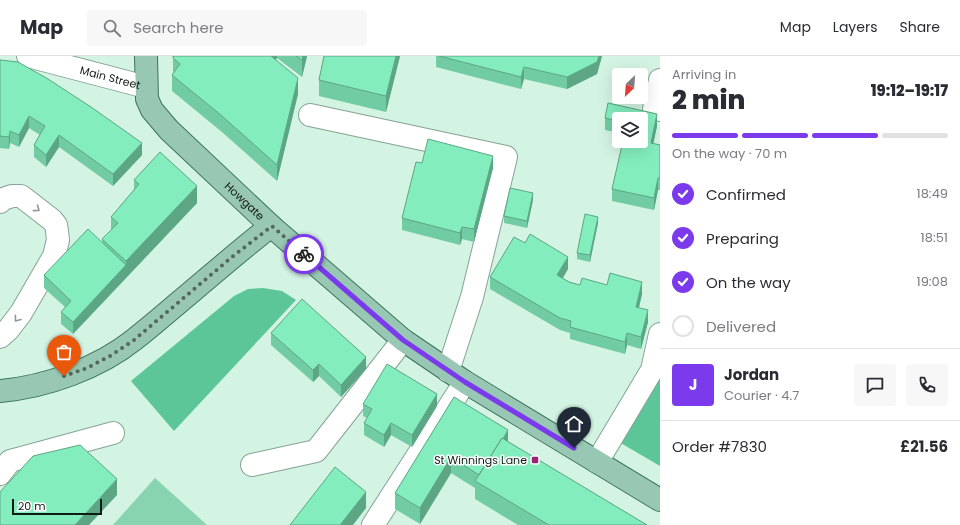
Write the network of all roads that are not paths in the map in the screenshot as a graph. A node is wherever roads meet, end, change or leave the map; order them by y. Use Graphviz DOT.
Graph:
graph roads {
  1 [pos="28,56"];
  2 [pos="146,56"];
  3 [pos="660,80"];
  4 [pos="146,87"];
  5 [pos="660,110"];
  6 [pos="310,115"];
  7 [pos="0,202"];
  8 [pos="272,226"];
  9 [pos="660,334"];
  10 [pos="0,337"];
  11 [pos="403,340"];
  12 [pos="457,377"];
  13 [pos="0,391"];
  14 [pos="113,433"];
  15 [pos="597,462"];
  16 [pos="252,465"];
  17 [pos="0,474"];
  18 [pos="660,500"];
  19 [pos="373,525"];
  1 -- 4 [label="street, Main Street"];
  2 -- 4 [label="main road, Howgate"];
  3 -- 5 [label="street"];
  4 -- 8 [label="main road, Howgate"];
  6 -- 12 [label="street"];
  7 -- 10 [label="street, one-way"];
  8 -- 11 [label="main road, Howgate"];
  8 -- 13 [label="main road"];
  9 -- 15 [label="street"];
  11 -- 12 [label="main road, Howgate"];
  11 -- 16 [label="street"];
  12 -- 15 [label="main road, Howgate"];
  12 -- 19 [label="street"];
  14 -- 17 [label="street"];
  15 -- 18 [label="main road, Howgate"];
}
